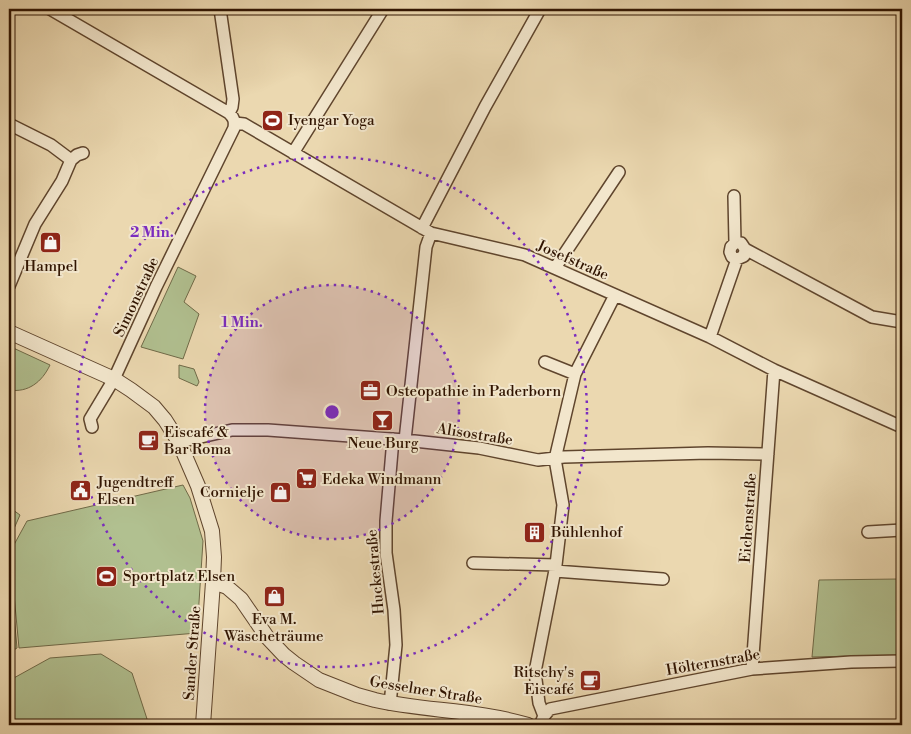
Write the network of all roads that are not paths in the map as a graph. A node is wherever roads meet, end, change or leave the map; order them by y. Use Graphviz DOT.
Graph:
graph roads {
  1 [pos="50,9"];
  2 [pos="220,9"];
  3 [pos="383,9"];
  4 [pos="540,9"];
  5 [pos="233,119"];
  6 [pos="9,124"];
  7 [pos="83,153"];
  8 [pos="293,153"];
  9 [pos="71,160"];
  10 [pos="619,172"];
  11 [pos="734,196"];
  12 [pos="427,231"];
  13 [pos="740,246"];
  14 [pos="556,268"];
  15 [pos="9,286"];
  16 [pos="615,295"];
  17 [pos="902,322"];
  18 [pos="9,332"];
  19 [pos="710,337"];
  20 [pos="544,362"];
  21 [pos="774,370"];
  22 [pos="575,374"];
  23 [pos="114,379"];
  24 [pos="92,427"];
  25 [pos="902,427"];
  26 [pos="393,439"];
  27 [pos="405,440"];
  28 [pos="179,442"];
  29 [pos="768,454"];
  30 [pos="555,459"];
  31 [pos="902,530"];
  32 [pos="868,532"];
  33 [pos="473,563"];
  34 [pos="555,568"];
  35 [pos="663,579"];
  36 [pos="213,582"];
  37 [pos="902,661"];
  38 [pos="752,669"];
  39 [pos="390,704"];
  40 [pos="485,721"];
  41 [pos="542,721"];
  42 [pos="203,725"];
  43 [pos="528,725"];
  1 -- 5 [label="street, Josefstraße"];
  2 -- 5 [label="street, Simonstraße"];
  3 -- 8 [label="street"];
  4 -- 12 [label="street"];
  5 -- 8 [label="street, Josefstraße"];
  5 -- 23 [label="street, Simonstraße"];
  6 -- 9 [label="street"];
  7 -- 9 [label="street"];
  8 -- 12 [label="street, Josefstraße"];
  9 -- 15 [label="street"];
  10 -- 14 [label="street"];
  11 -- 13 [label="street"];
  12 -- 14 [label="street, Josefstraße"];
  12 -- 27 [label="street"];
  13 -- 17 [label="street"];
  13 -- 19 [label="street"];
  14 -- 16 [label="street, Josefstraße"];
  16 -- 19 [label="street, Josefstraße"];
  16 -- 22 [label="street"];
  18 -- 23 [label="street, Sander Straße"];
  19 -- 21 [label="street, Josefstraße"];
  20 -- 22 [label="street"];
  21 -- 25 [label="street, Josefstraße"];
  21 -- 29 [label="street, Eichenstraße"];
  22 -- 30 [label="street"];
  23 -- 24 [label="street, Simonstraße"];
  23 -- 28 [label="street, Sander Straße"];
  26 -- 27 [label="street, Alisostraße"];
  26 -- 28 [label="street, Alisostraße"];
  26 -- 39 [label="street, Huckestraße"];
  27 -- 30 [label="street, Alisostraße"];
  28 -- 36 [label="street, Sander Straße"];
  29 -- 30 [label="street, Alisostraße"];
  29 -- 38 [label="street, Eichenstraße"];
  30 -- 34 [label="street"];
  31 -- 32 [label="street"];
  33 -- 34 [label="street"];
  34 -- 35 [label="street"];
  34 -- 41 [label="street"];
  36 -- 39 [label="street, Gesselner Straße"];
  36 -- 42 [label="street, Sander Straße"];
  37 -- 38 [label="street, Hölternstraße"];
  38 -- 41 [label="street, Hölternstraße"];
  39 -- 40 [label="street, Gesselner Straße"];
  40 -- 43 [label="street, Gesselner Straße"];
}
